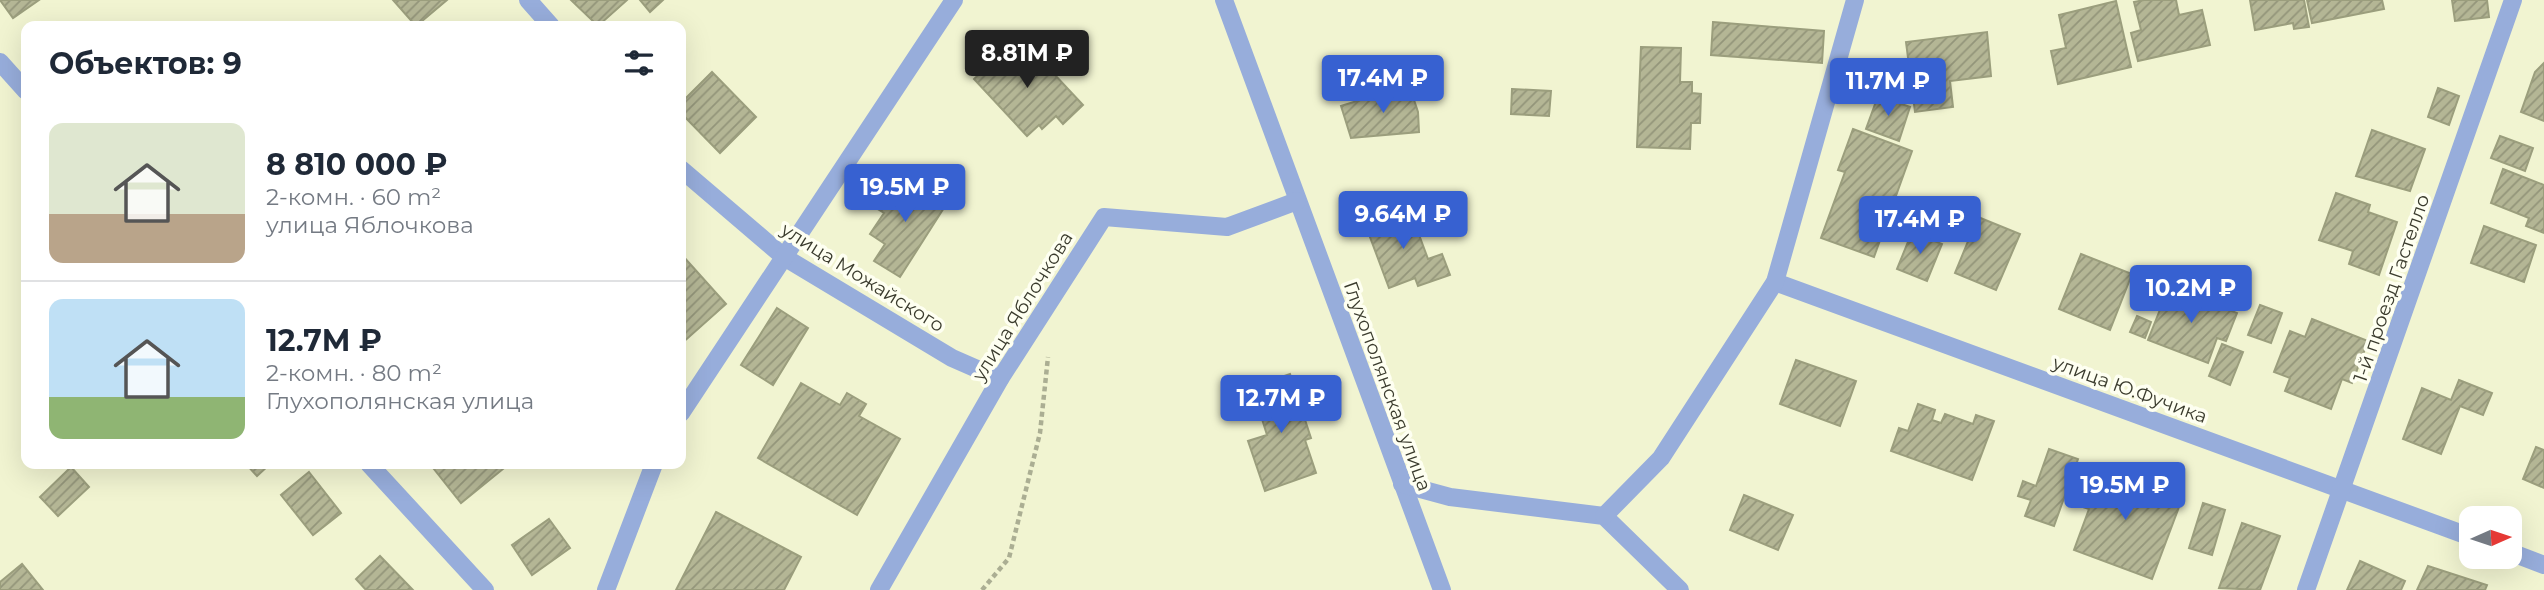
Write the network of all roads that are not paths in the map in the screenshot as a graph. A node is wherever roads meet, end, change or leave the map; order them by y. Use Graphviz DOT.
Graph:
graph roads {
  1 [pos="527,0"];
  2 [pos="954,0"];
  3 [pos="1224,0"];
  4 [pos="1855,0"];
  5 [pos="2513,0"];
  6 [pos="546,21"];
  7 [pos="0,62"];
  8 [pos="21,85"];
  9 [pos="686,173"];
  10 [pos="1297,201"];
  11 [pos="784,257"];
  12 [pos="1775,282"];
  13 [pos="1000,379"];
  14 [pos="686,406"];
  15 [pos="374,469"];
  16 [pos="652,469"];
  17 [pos="1402,484"];
  18 [pos="2343,489"];
  19 [pos="1604,516"];
  20 [pos="2459,532"];
  21 [pos="2522,557"];
  22 [pos="2544,565"];
  23 [pos="485,590"];
  24 [pos="606,590"];
  25 [pos="878,590"];
  26 [pos="1442,590"];
  27 [pos="1680,590"];
  28 [pos="2306,590"];
  1 -- 6 [label="street"];
  2 -- 11 [label="street"];
  3 -- 10 [label="street, Глухополянская улица"];
  4 -- 12 [label="street"];
  5 -- 18 [label="street, 1-й проезд Гастелло"];
  7 -- 8 [label="street"];
  9 -- 11 [label="street, улица Можайского"];
  10 -- 13 [label="street, улица Яблочкова"];
  10 -- 17 [label="street, Глухополянская улица"];
  11 -- 13 [label="street, улица Можайского"];
  11 -- 14 [label="street"];
  12 -- 18 [label="street, улица Ю.Фучика"];
  12 -- 19 [label="street"];
  13 -- 25 [label="street, улица Яблочкова"];
  15 -- 23 [label="street"];
  16 -- 24 [label="street"];
  17 -- 19 [label="street"];
  17 -- 26 [label="street, Глухополянская улица"];
  18 -- 20 [label="street, улица Ю.Фучика"];
  18 -- 28 [label="street, 1-й проезд Гастелло"];
  19 -- 27 [label="street"];
  21 -- 22 [label="street"];
}
